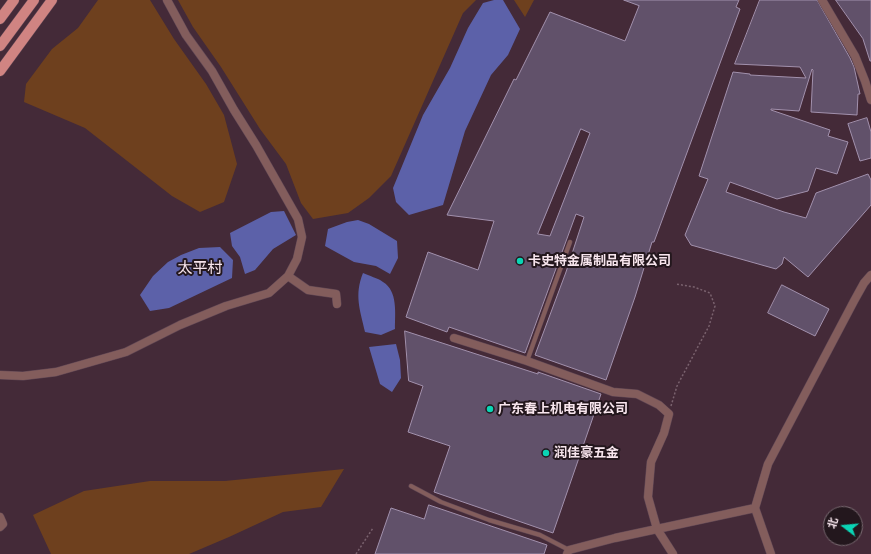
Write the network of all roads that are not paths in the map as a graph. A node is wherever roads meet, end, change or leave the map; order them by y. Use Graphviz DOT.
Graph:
graph roads {
  1 [pos="14,0"];
  2 [pos="34,0"];
  3 [pos="52,0"];
  4 [pos="167,0"];
  5 [pos="822,0"];
  6 [pos="0,19"];
  7 [pos="0,46"];
  8 [pos="0,71"];
  9 [pos="871,100"];
  10 [pos="570,242"];
  11 [pos="871,275"];
  12 [pos="288,276"];
  13 [pos="337,304"];
  14 [pos="454,338"];
  15 [pos="527,361"];
  16 [pos="0,375"];
  17 [pos="411,486"];
  18 [pos="755,508"];
  19 [pos="0,517"];
  20 [pos="0,527"];
  21 [pos="657,529"];
  22 [pos="568,552"];
  23 [pos="673,554"];
  24 [pos="771,554"];
  1 -- 6 [label="main road"];
  2 -- 7 [label="main road"];
  3 -- 8 [label="main road"];
  4 -- 12 [label="street"];
  5 -- 9 [label="street"];
  10 -- 15 [label="lane"];
  11 -- 18 [label="street"];
  12 -- 13 [label="street"];
  12 -- 16 [label="street"];
  14 -- 15 [label="street"];
  15 -- 21 [label="street"];
  17 -- 22 [label="lane"];
  18 -- 21 [label="street"];
  18 -- 24 [label="street"];
  19 -- 20 [label="street"];
  21 -- 22 [label="street"];
  21 -- 23 [label="street"];
}
